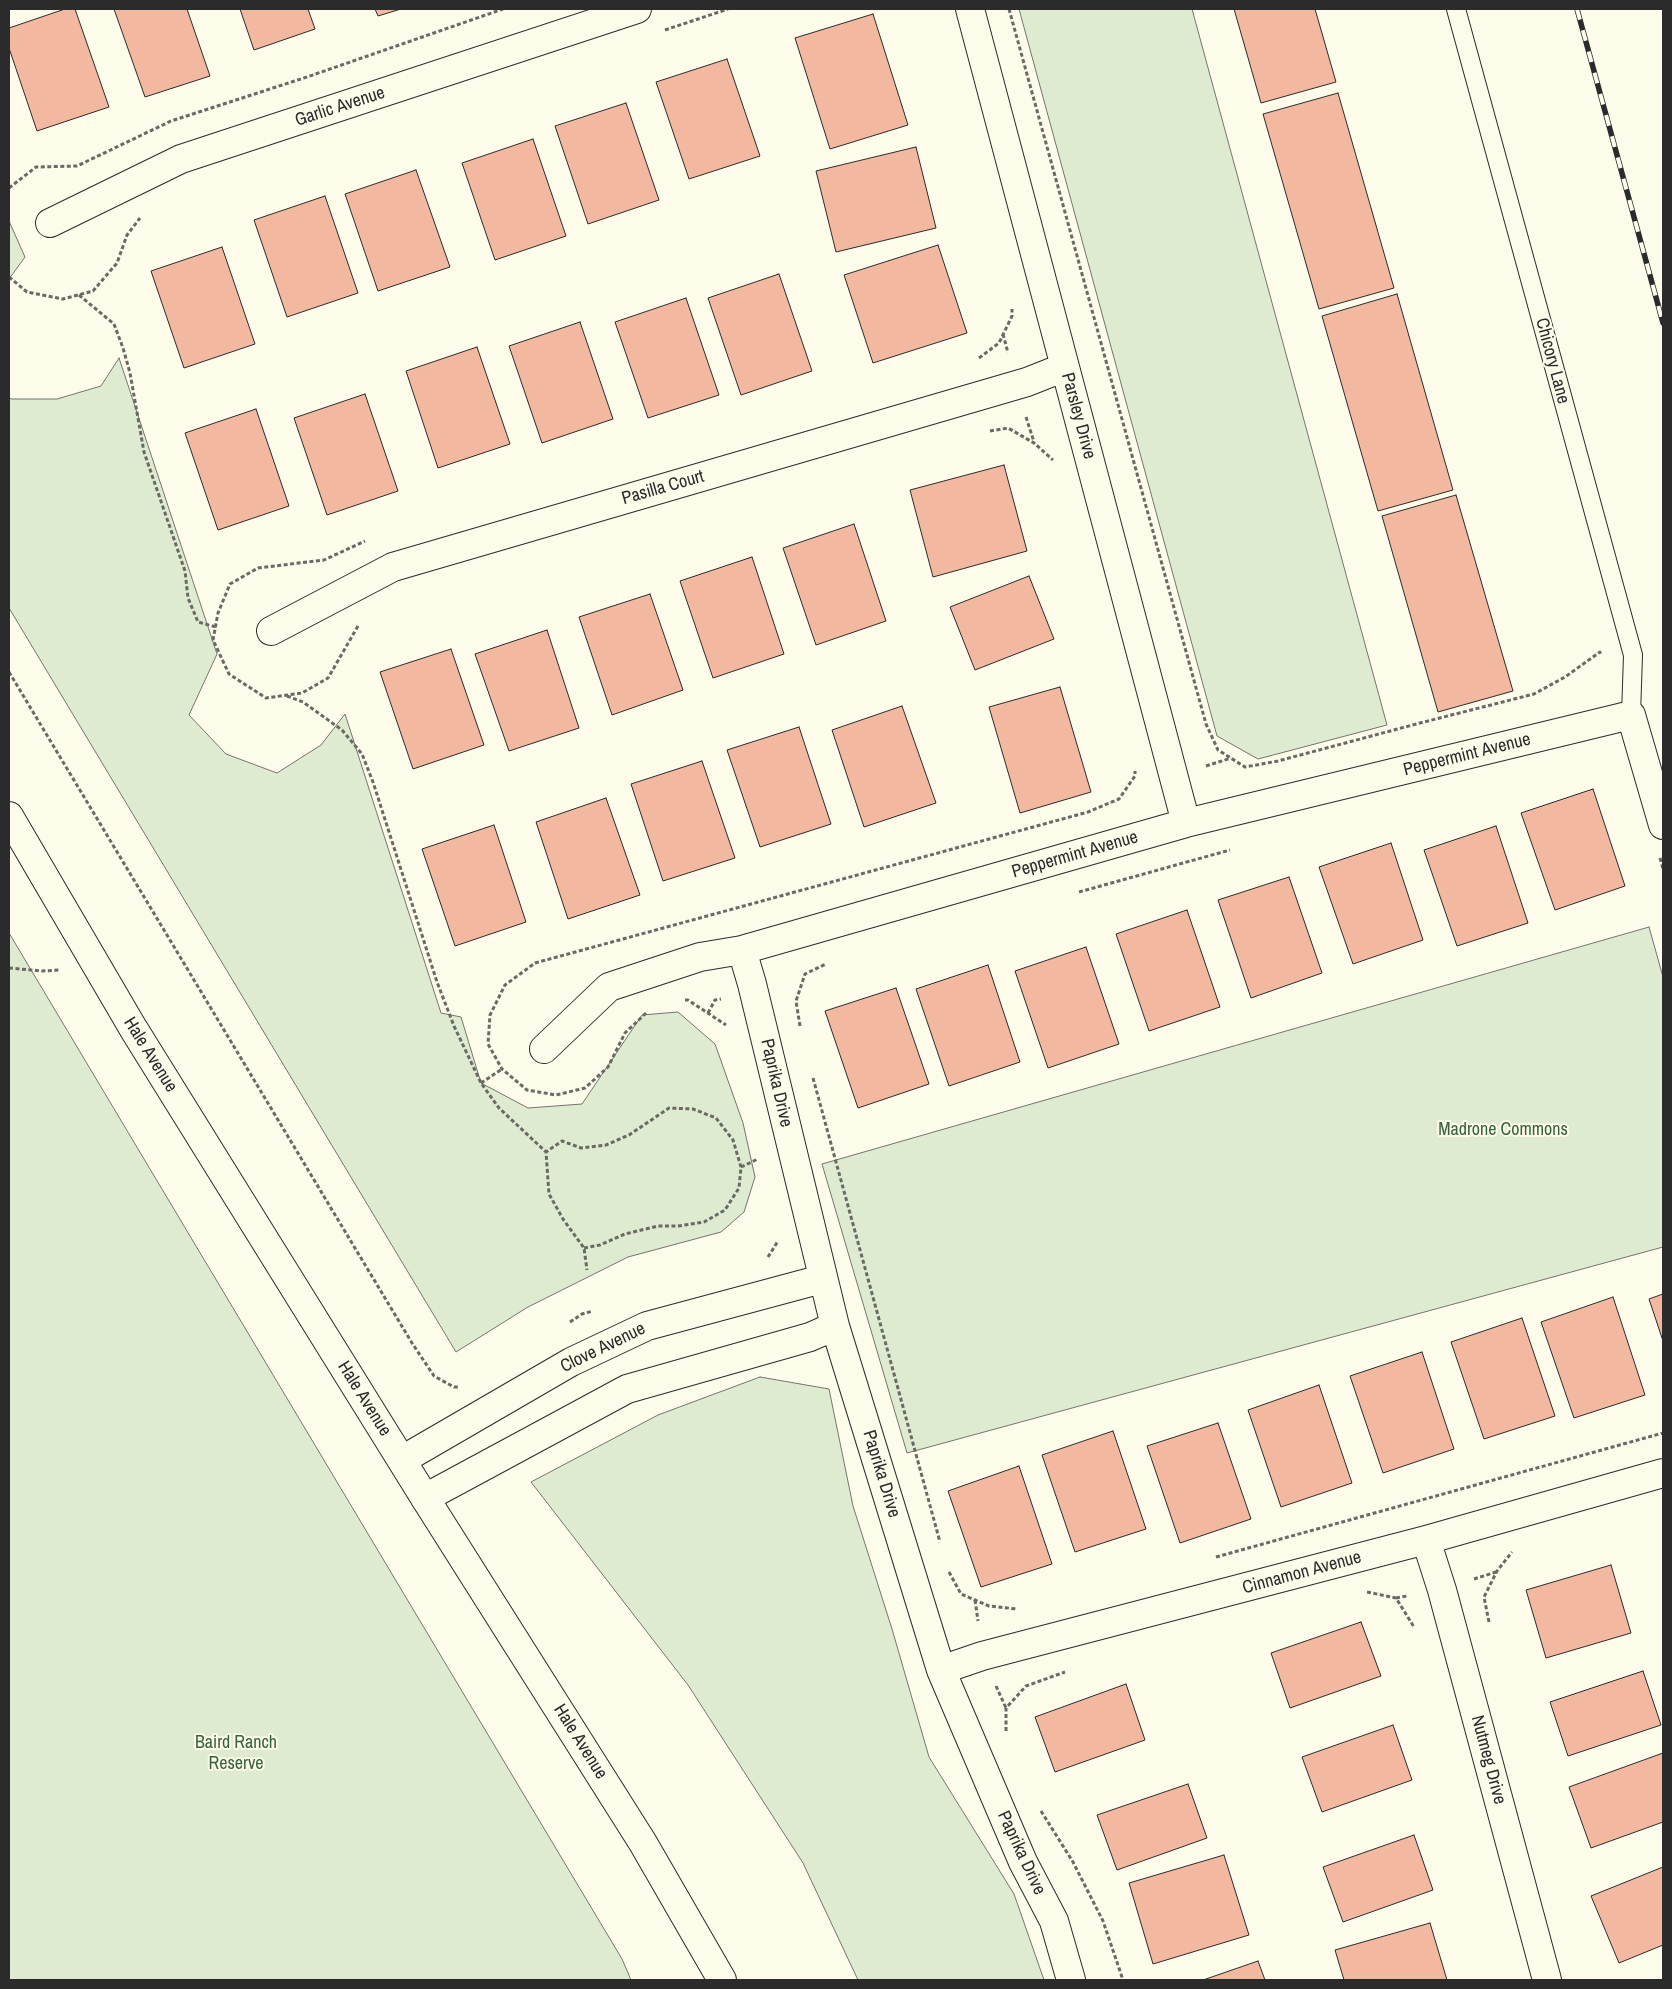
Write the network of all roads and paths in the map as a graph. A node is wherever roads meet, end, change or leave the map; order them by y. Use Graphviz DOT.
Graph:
graph roads {
  1 [pos="637,9"];
  2 [pos="728,9"];
  3 [pos="970,9"];
  4 [pos="1009,9"];
  5 [pos="1456,9"];
  6 [pos="662,31"];
  7 [pos="144,214"];
  8 [pos="50,223"];
  9 [pos="9,277"];
  10 [pos="78,295"];
  11 [pos="1012,307"];
  12 [pos="977,360"];
  13 [pos="1065,367"];
  14 [pos="989,431"];
  15 [pos="1057,468"];
  16 [pos="370,539"];
  17 [pos="363,622"];
  18 [pos="216,627"];
  19 [pos="271,631"];
  20 [pos="1600,652"];
  21 [pos="9,672"];
  22 [pos="285,696"];
  23 [pos="1631,715"];
  24 [pos="1136,767"];
  25 [pos="9,816"];
  26 [pos="1186,823"];
  27 [pos="1663,825"];
  28 [pos="1240,848"];
  29 [pos="1076,893"];
  30 [pos="742,950"];
  31 [pos="827,963"];
  32 [pos="97,966"];
  33 [pos="9,968"];
  34 [pos="680,1001"];
  35 [pos="649,1011"];
  36 [pos="729,1028"];
  37 [pos="800,1029"];
  38 [pos="544,1049"];
  39 [pos="502,1069"];
  40 [pos="812,1076"];
  41 [pos="481,1083"];
  42 [pos="546,1152"];
  43 [pos="766,1155"];
  44 [pos="741,1167"];
  45 [pos="779,1238"];
  46 [pos="584,1248"];
  47 [pos="764,1262"];
  48 [pos="587,1270"];
  49 [pos="822,1279"];
  50 [pos="600,1309"];
  51 [pos="566,1325"];
  52 [pos="835,1326"];
  53 [pos="462,1387"];
  54 [pos="1663,1433"];
  55 [pos="402,1460"];
  56 [pos="1663,1473"];
  57 [pos="425,1498"];
  58 [pos="1426,1540"];
  59 [pos="943,1551"];
  60 [pos="1513,1551"];
  61 [pos="1214,1557"];
  62 [pos="948,1570"];
  63 [pos="1358,1591"];
  64 [pos="1022,1610"];
  65 [pos="1415,1628"];
  66 [pos="1491,1631"];
  67 [pos="941,1670"];
  68 [pos="1070,1671"];
  69 [pos="1006,1734"];
  70 [pos="1037,1804"];
  71 [pos="722,1980"];
  72 [pos="1071,1980"];
  73 [pos="1123,1980"];
  74 [pos="1547,1980"];
  1 -- 8 [label="street, Garlic Avenue"];
  2 -- 6 [label="path"];
  3 -- 13 [label="street, Parsley Drive"];
  4 -- 20 [label="path"];
  5 -- 23 [label="lane, Chicory Lane"];
  7 -- 10 [label="path"];
  9 -- 10 [label="path"];
  10 -- 18 [label="path"];
  11 -- 12 [label="path"];
  13 -- 19 [label="street, Pasilla Court"];
  13 -- 26 [label="street, Parsley Drive"];
  14 -- 15 [label="path"];
  16 -- 18 [label="path"];
  17 -- 22 [label="path"];
  18 -- 22 [label="path"];
  21 -- 53 [label="path"];
  22 -- 41 [label="path"];
  23 -- 26 [label="street, Peppermint Avenue"];
  23 -- 27 [label="street"];
  24 -- 39 [label="path"];
  25 -- 32 [label="street, Hale Avenue"];
  26 -- 30 [label="street, Peppermint Avenue"];
  28 -- 29 [label="path"];
  30 -- 38 [label="street, Peppermint Avenue"];
  30 -- 49 [label="street, Paprika Drive"];
  31 -- 37 [label="path"];
  32 -- 33 [label="path"];
  32 -- 55 [label="street, Hale Avenue"];
  34 -- 36 [label="path"];
  35 -- 39 [label="path"];
  39 -- 41 [label="path"];
  40 -- 59 [label="path"];
  41 -- 42 [label="path"];
  42 -- 44 [label="path"];
  42 -- 46 [label="path"];
  43 -- 44 [label="path"];
  44 -- 46 [label="path"];
  45 -- 47 [label="path"];
  46 -- 48 [label="path"];
  49 -- 52 [label="street, Paprika Drive"];
  49 -- 55 [label="street, Clove Avenue"];
  50 -- 51 [label="path"];
  52 -- 57 [label="street"];
  52 -- 67 [label="street, Paprika Drive"];
  54 -- 61 [label="path"];
  55 -- 57 [label="street, Hale Avenue"];
  56 -- 58 [label="street, Cinnamon Avenue"];
  57 -- 71 [label="street, Hale Avenue"];
  58 -- 67 [label="street, Cinnamon Avenue"];
  58 -- 74 [label="street, Nutmeg Drive"];
  60 -- 66 [label="path"];
  62 -- 64 [label="path"];
  63 -- 65 [label="path"];
  67 -- 72 [label="street, Paprika Drive"];
  68 -- 69 [label="path"];
  70 -- 73 [label="path"];
}
